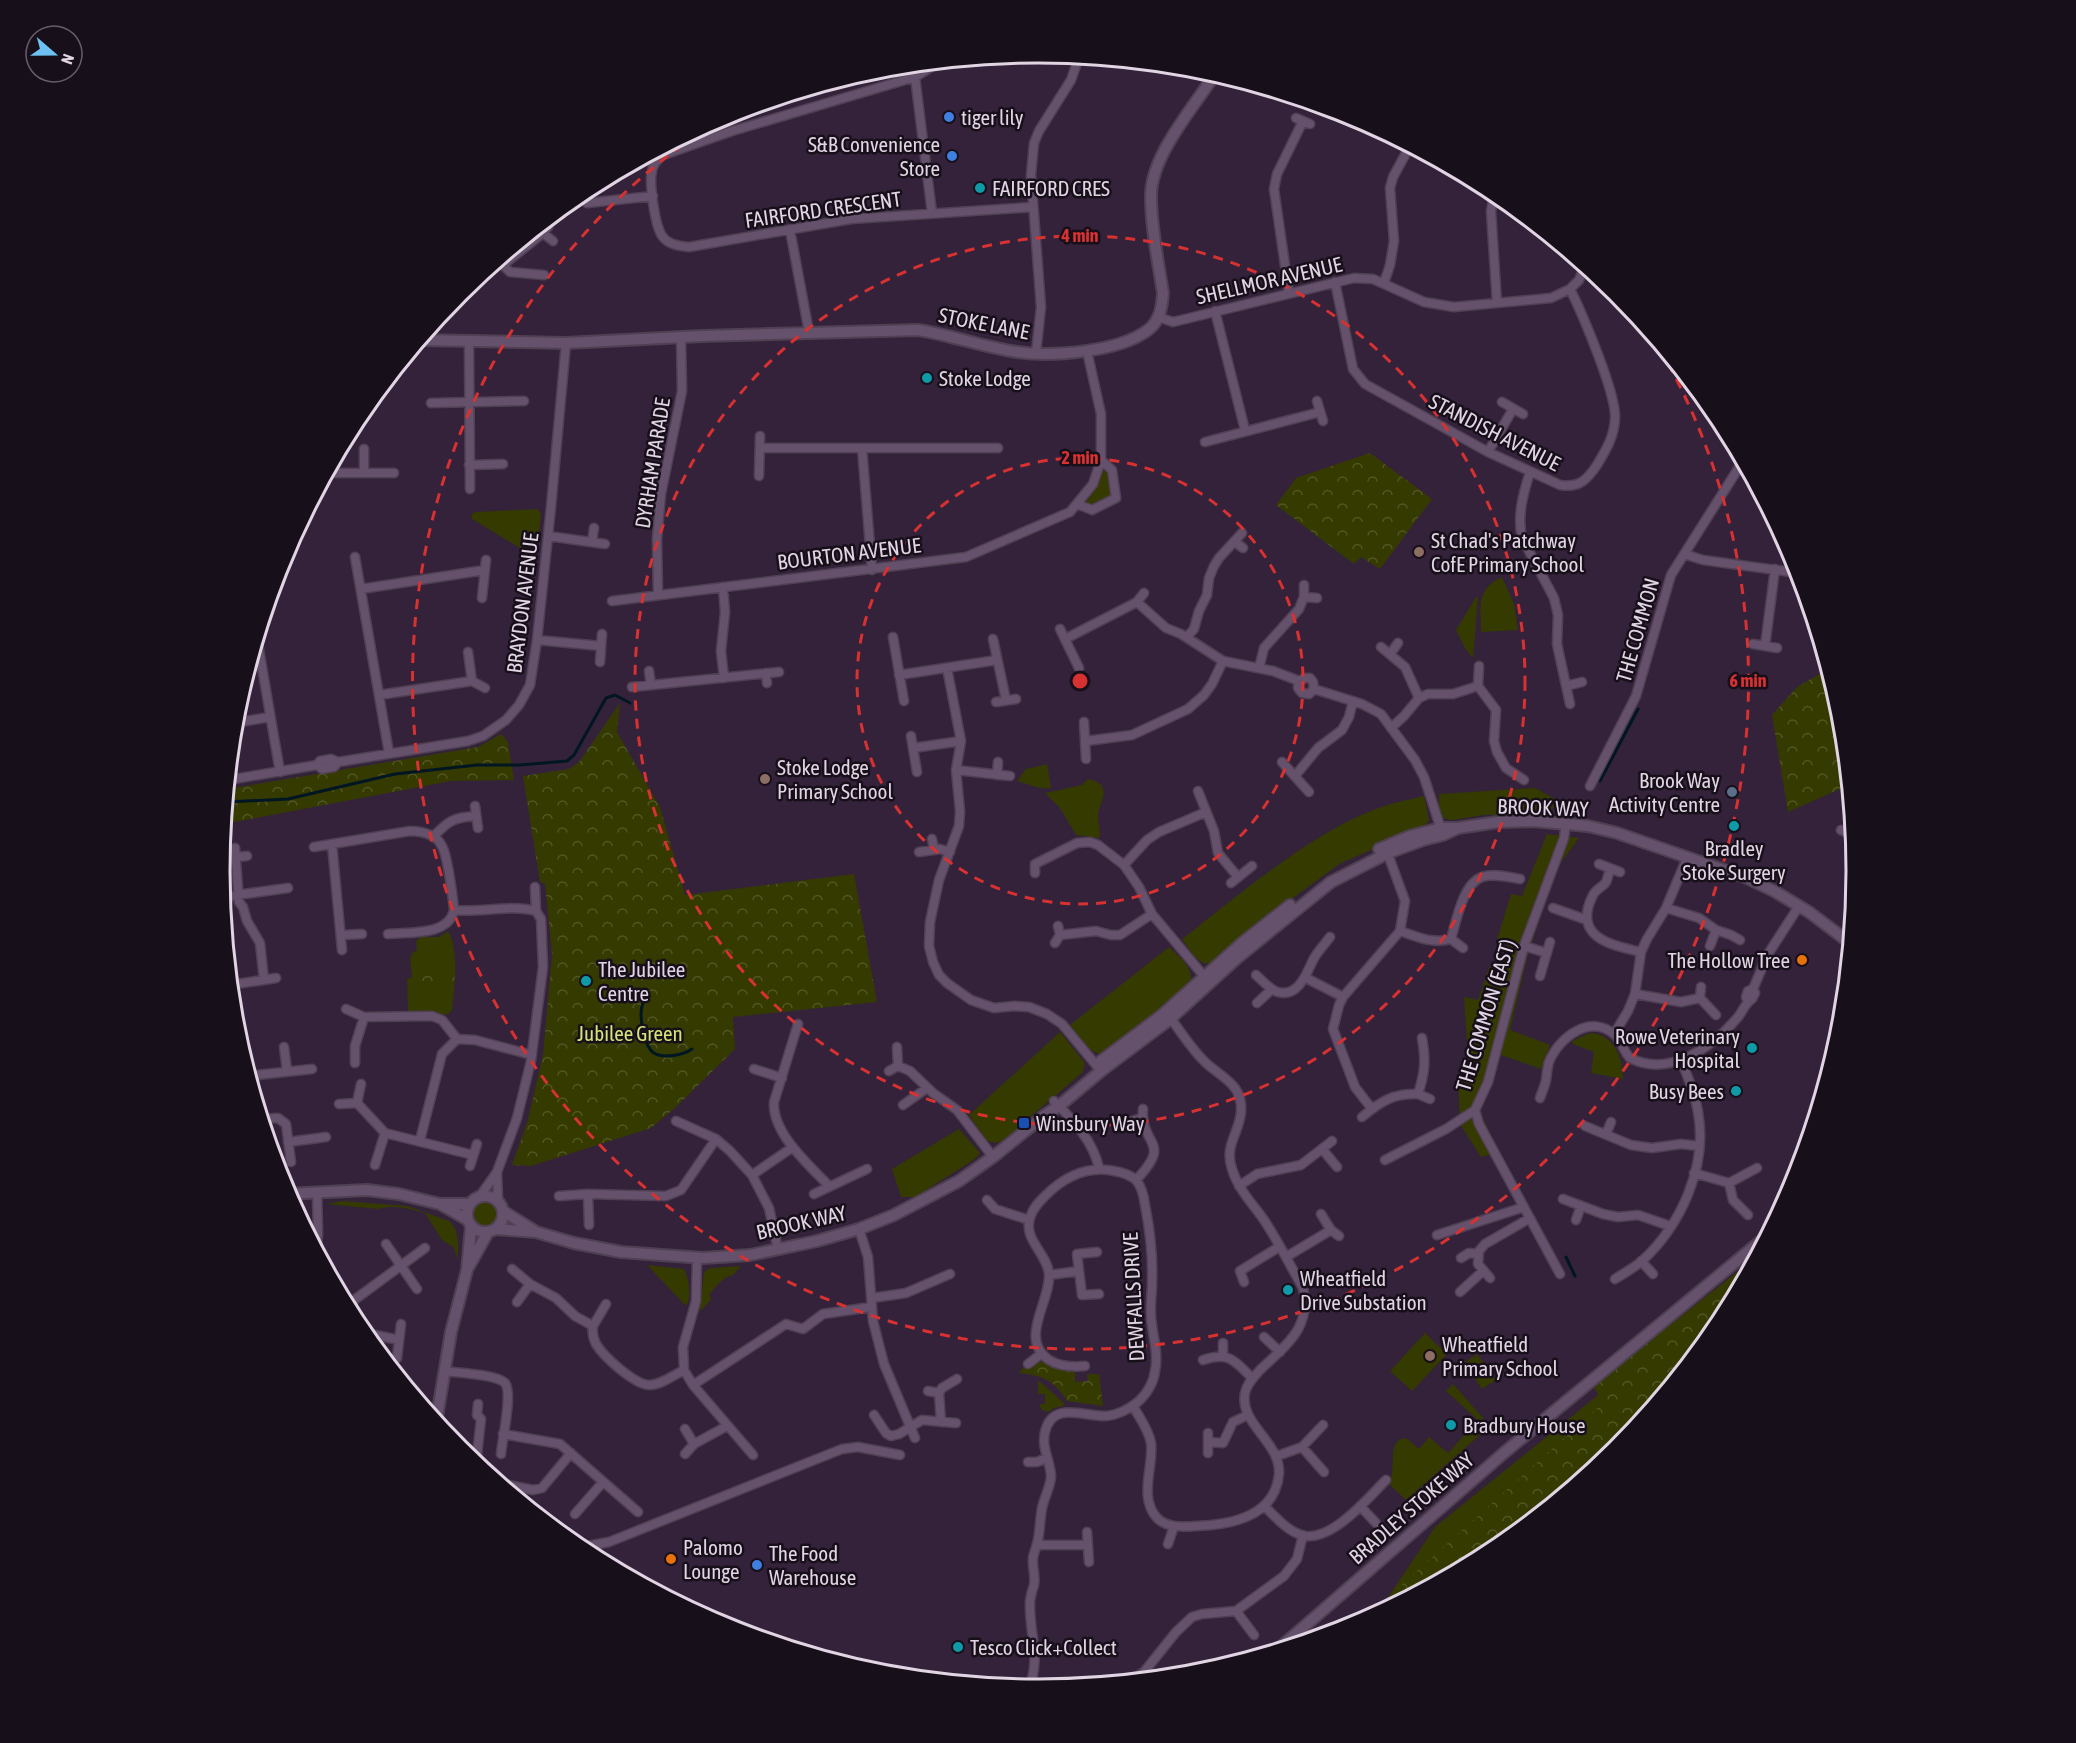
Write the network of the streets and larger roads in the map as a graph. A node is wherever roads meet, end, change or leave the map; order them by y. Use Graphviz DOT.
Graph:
graph roads {
  1 [pos="1076,64"];
  2 [pos="924,71"];
  3 [pos="915,77"];
  4 [pos="1210,82"];
  5 [pos="1303,121"];
  6 [pos="1407,152"];
  7 [pos="653,196"];
  8 [pos="587,203"];
  9 [pos="1493,203"];
  10 [pos="1033,207"];
  11 [pos="932,213"];
  12 [pos="790,230"];
  13 [pos="543,233"];
  14 [pos="539,236"];
  15 [pos="553,241"];
  16 [pos="502,266"];
  17 [pos="1582,274"];
  18 [pos="544,275"];
  19 [pos="1335,282"];
  20 [pos="1384,283"];
  21 [pos="1570,289"];
  22 [pos="1289,293"];
  23 [pos="1497,303"];
  24 [pos="1215,311"];
  25 [pos="1158,317"];
  26 [pos="809,332"];
  27 [pos="681,337"];
  28 [pos="428,340"];
  29 [pos="469,340"];
  30 [pos="566,343"];
  31 [pos="1087,351"];
  32 [pos="1036,353"];
  33 [pos="524,401"];
  34 [pos="469,402"];
  35 [pos="1317,402"];
  36 [pos="1502,402"];
  37 [pos="431,403"];
  38 [pos="1513,409"];
  39 [pos="1320,412"];
  40 [pos="1523,414"];
  41 [pos="1323,421"];
  42 [pos="1245,430"];
  43 [pos="760,436"];
  44 [pos="1204,442"];
  45 [pos="760,448"];
  46 [pos="862,448"];
  47 [pos="998,448"];
  48 [pos="364,449"];
  49 [pos="1488,452"];
  50 [pos="1101,459"];
  51 [pos="503,464"];
  52 [pos="469,465"];
  53 [pos="1738,468"];
  54 [pos="364,472"];
  55 [pos="394,472"];
  56 [pos="1530,472"];
  57 [pos="335,473"];
  58 [pos="759,476"];
  59 [pos="470,489"];
  60 [pos="1077,504"];
  61 [pos="594,528"];
  62 [pos="1242,533"];
  63 [pos="548,536"];
  64 [pos="592,542"];
  65 [pos="1235,542"];
  66 [pos="605,544"];
  67 [pos="1243,548"];
  68 [pos="1684,554"];
  69 [pos="355,557"];
  70 [pos="1775,569"];
  71 [pos="872,570"];
  72 [pos="1789,571"];
  73 [pos="1304,585"];
  74 [pos="723,588"];
  75 [pos="361,589"];
  76 [pos="1144,592"];
  77 [pos="658,595"];
  78 [pos="1304,597"];
  79 [pos="482,598"];
  80 [pos="1317,598"];
  81 [pos="612,600"];
  82 [pos="1137,602"];
  83 [pos="1060,629"];
  84 [pos="602,634"];
  85 [pos="893,637"];
  86 [pos="1187,638"];
  87 [pos="993,639"];
  88 [pos="1065,639"];
  89 [pos="537,640"];
  90 [pos="1398,643"];
  91 [pos="1753,644"];
  92 [pos="601,646"];
  93 [pos="1765,646"];
  94 [pos="1381,647"];
  95 [pos="1777,648"];
  96 [pos="468,652"];
  97 [pos="260,653"];
  98 [pos="1391,653"];
  99 [pos="997,660"];
  100 [pos="1223,661"];
  101 [pos="600,662"];
  102 [pos="1479,666"];
  103 [pos="948,668"];
  104 [pos="1079,668"];
  105 [pos="1259,668"];
  106 [pos="649,671"];
  107 [pos="779,672"];
  108 [pos="766,673"];
  109 [pos="899,675"];
  110 [pos="724,678"];
  111 [pos="472,681"];
  112 [pos="1582,682"];
  113 [pos="767,683"];
  114 [pos="651,685"];
  115 [pos="1478,686"];
  116 [pos="1566,686"];
  117 [pos="632,687"];
  118 [pos="484,688"];
  119 [pos="379,695"];
  120 [pos="1419,698"];
  121 [pos="1016,699"];
  122 [pos="1006,700"];
  123 [pos="904,701"];
  124 [pos="1353,701"];
  125 [pos="996,702"];
  126 [pos="1570,704"];
  127 [pos="270,717"];
  128 [pos="244,721"];
  129 [pos="1084,722"];
  130 [pos="1391,728"];
  131 [pos="911,736"];
  132 [pos="961,741"];
  133 [pos="1086,741"];
  134 [pos="913,748"];
  135 [pos="389,753"];
  136 [pos="1086,759"];
  137 [pos="998,762"];
  138 [pos="1282,762"];
  139 [pos="956,770"];
  140 [pos="280,772"];
  141 [pos="917,772"];
  142 [pos="997,775"];
  143 [pos="1010,776"];
  144 [pos="1295,776"];
  145 [pos="235,779"];
  146 [pos="1524,780"];
  147 [pos="1593,784"];
  148 [pos="1198,791"];
  149 [pos="1309,792"];
  150 [pos="476,806"];
  151 [pos="1206,812"];
  152 [pos="476,816"];
  153 [pos="1566,823"];
  154 [pos="478,828"];
  155 [pos="1442,831"];
  156 [pos="433,837"];
  157 [pos="932,839"];
  158 [pos="332,844"];
  159 [pos="314,847"];
  160 [pos="933,849"];
  161 [pos="1386,850"];
  162 [pos="919,852"];
  163 [pos="950,852"];
  164 [pos="247,856"];
  165 [pos="1687,858"];
  166 [pos="1599,864"];
  167 [pos="1124,865"];
  168 [pos="1033,866"];
  169 [pos="1252,866"];
  170 [pos="1610,868"];
  171 [pos="1620,872"];
  172 [pos="1515,875"];
  173 [pos="535,887"];
  174 [pos="288,888"];
  175 [pos="1454,891"];
  176 [pos="238,894"];
  177 [pos="230,895"];
  178 [pos="1465,895"];
  179 [pos="1799,906"];
  180 [pos="1553,908"];
  181 [pos="1666,908"];
  182 [pos="454,910"];
  183 [pos="536,911"];
  184 [pos="1152,914"];
  185 [pos="1587,920"];
  186 [pos="1716,930"];
  187 [pos="1400,931"];
  188 [pos="362,934"];
  189 [pos="388,934"];
  190 [pos="1844,934"];
  191 [pos="342,935"];
  192 [pos="1330,937"];
  193 [pos="1451,939"];
  194 [pos="1740,940"];
  195 [pos="1550,942"];
  196 [pos="1055,943"];
  197 [pos="1524,946"];
  198 [pos="1710,946"];
  199 [pos="1463,948"];
  200 [pos="342,950"];
  201 [pos="1641,952"];
  202 [pos="1547,953"];
  203 [pos="1256,975"];
  204 [pos="1540,976"];
  205 [pos="276,978"];
  206 [pos="1306,978"];
  207 [pos="264,980"];
  208 [pos="1207,980"];
  209 [pos="237,984"];
  210 [pos="1701,987"];
  211 [pos="1272,988"];
  212 [pos="1635,994"];
  213 [pos="1343,997"];
  214 [pos="1700,999"];
  215 [pos="1257,1003"];
  216 [pos="346,1010"];
  217 [pos="1716,1015"];
  218 [pos="1168,1016"];
  219 [pos="364,1017"];
  220 [pos="798,1024"];
  221 [pos="1614,1034"];
  222 [pos="1422,1038"];
  223 [pos="457,1039"];
  224 [pos="284,1047"];
  225 [pos="897,1047"];
  226 [pos="532,1055"];
  227 [pos="1681,1060"];
  228 [pos="355,1064"];
  229 [pos="898,1066"];
  230 [pos="1099,1068"];
  231 [pos="312,1069"];
  232 [pos="754,1069"];
  233 [pos="287,1071"];
  234 [pos="889,1071"];
  235 [pos="256,1075"];
  236 [pos="782,1078"];
  237 [pos="361,1084"];
  238 [pos="927,1088"];
  239 [pos="1418,1094"];
  240 [pos="1430,1098"];
  241 [pos="1540,1098"];
  242 [pos="357,1103"];
  243 [pos="339,1104"];
  244 [pos="1057,1104"];
  245 [pos="903,1105"];
  246 [pos="1372,1109"];
  247 [pos="1475,1110"];
  248 [pos="1362,1117"];
  249 [pos="268,1119"];
  250 [pos="676,1121"];
  251 [pos="1129,1122"];
  252 [pos="1611,1122"];
  253 [pos="1585,1126"];
  254 [pos="385,1132"];
  255 [pos="1606,1134"];
  256 [pos="327,1137"];
  257 [pos="716,1139"];
  258 [pos="420,1140"];
  259 [pos="1332,1141"];
  260 [pos="288,1142"];
  261 [pos="477,1144"];
  262 [pos="1699,1146"];
  263 [pos="793,1147"];
  264 [pos="1323,1150"];
  265 [pos="473,1155"];
  266 [pos="993,1157"];
  267 [pos="1385,1160"];
  268 [pos="291,1162"];
  269 [pos="375,1165"];
  270 [pos="470,1166"];
  271 [pos="1337,1167"];
  272 [pos="1099,1168"];
  273 [pos="1757,1168"];
  274 [pos="867,1169"];
  275 [pos="497,1172"];
  276 [pos="1694,1173"];
  277 [pos="752,1175"];
  278 [pos="1136,1180"];
  279 [pos="1729,1184"];
  280 [pos="829,1186"];
  281 [pos="1239,1186"];
  282 [pos="317,1192"];
  283 [pos="297,1193"];
  284 [pos="588,1194"];
  285 [pos="814,1194"];
  286 [pos="480,1196"];
  287 [pos="559,1196"];
  288 [pos="1563,1199"];
  289 [pos="987,1200"];
  290 [pos="440,1204"];
  291 [pos="470,1204"];
  292 [pos="500,1206"];
  293 [pos="1581,1206"];
  294 [pos="1524,1207"];
  295 [pos="1321,1214"];
  296 [pos="1748,1215"];
  297 [pos="1530,1218"];
  298 [pos="1029,1220"];
  299 [pos="1576,1220"];
  300 [pos="469,1224"];
  301 [pos="589,1225"];
  302 [pos="1670,1226"];
  303 [pos="859,1229"];
  304 [pos="492,1230"];
  305 [pos="1331,1230"];
  306 [pos="536,1232"];
  307 [pos="1339,1236"];
  308 [pos="1437,1236"];
  309 [pos="318,1238"];
  310 [pos="386,1244"];
  311 [pos="1279,1247"];
  312 [pos="1753,1247"];
  313 [pos="425,1248"];
  314 [pos="778,1250"];
  315 [pos="1097,1252"];
  316 [pos="1478,1254"];
  317 [pos="1286,1257"];
  318 [pos="697,1258"];
  319 [pos="1461,1258"];
  320 [pos="1641,1261"];
  321 [pos="401,1266"];
  322 [pos="512,1269"];
  323 [pos="467,1270"];
  324 [pos="1079,1271"];
  325 [pos="1483,1271"];
  326 [pos="950,1274"];
  327 [pos="1560,1274"];
  328 [pos="1653,1274"];
  329 [pos="1049,1275"];
  330 [pos="1490,1278"];
  331 [pos="1615,1279"];
  332 [pos="1244,1282"];
  333 [pos="530,1284"];
  334 [pos="417,1289"];
  335 [pos="1460,1292"];
  336 [pos="1099,1294"];
  337 [pos="353,1301"];
  338 [pos="517,1302"];
  339 [pos="872,1303"];
  340 [pos="606,1305"];
  341 [pos="401,1324"];
  342 [pos="593,1326"];
  343 [pos="376,1335"];
  344 [pos="1263,1337"];
  345 [pos="399,1340"];
  346 [pos="1223,1343"];
  347 [pos="1280,1352"];
  348 [pos="1041,1354"];
  349 [pos="1223,1356"];
  350 [pos="397,1358"];
  351 [pos="1203,1360"];
  352 [pos="1028,1364"];
  353 [pos="1085,1366"];
  354 [pos="684,1370"];
  355 [pos="444,1371"];
  356 [pos="1252,1378"];
  357 [pos="957,1379"];
  358 [pos="693,1385"];
  359 [pos="928,1391"];
  360 [pos="939,1393"];
  361 [pos="478,1404"];
  362 [pos="1133,1406"];
  363 [pos="438,1413"];
  364 [pos="874,1415"];
  365 [pos="1248,1415"];
  366 [pos="941,1422"];
  367 [pos="956,1423"];
  368 [pos="1323,1425"];
  369 [pos="727,1426"];
  370 [pos="911,1426"];
  371 [pos="685,1429"];
  372 [pos="1208,1433"];
  373 [pos="503,1434"];
  374 [pos="915,1438"];
  375 [pos="1208,1442"];
  376 [pos="694,1444"];
  377 [pos="1302,1447"];
  378 [pos="571,1453"];
  379 [pos="1208,1453"];
  380 [pos="477,1454"];
  381 [pos="501,1454"];
  382 [pos="685,1454"];
  383 [pos="753,1455"];
  384 [pos="900,1455"];
  385 [pos="1277,1456"];
  386 [pos="1046,1458"];
  387 [pos="1028,1462"];
  388 [pos="1324,1472"];
  389 [pos="1386,1480"];
  390 [pos="603,1482"];
  391 [pos="514,1486"];
  392 [pos="1264,1506"];
  393 [pos="1360,1506"];
  394 [pos="638,1512"];
  395 [pos="575,1514"];
  396 [pos="1376,1523"];
  397 [pos="1174,1526"];
  398 [pos="1087,1532"];
  399 [pos="1303,1535"];
  400 [pos="591,1545"];
  401 [pos="1038,1545"];
  402 [pos="1088,1545"];
  403 [pos="1168,1545"];
  404 [pos="1089,1562"];
  405 [pos="1236,1611"];
  406 [pos="1254,1635"];
  407 [pos="1289,1640"];
  408 [pos="1142,1673"];
  409 [pos="1033,1680"];
  1 -- 10 [label="street"];
  2 -- 3 [label="street, FAIRFORD CRESCENT"];
  3 -- 7 [label="street, FAIRFORD CRESCENT"];
  3 -- 11 [label="street"];
  4 -- 25 [label="street"];
  5 -- 22 [label="street"];
  6 -- 20 [label="street"];
  7 -- 8 [label="street"];
  7 -- 12 [label="street, FAIRFORD CRESCENT"];
  9 -- 23 [label="street"];
  10 -- 11 [label="street, FAIRFORD CRESCENT"];
  10 -- 32 [label="street"];
  11 -- 12 [label="street, FAIRFORD CRESCENT"];
  12 -- 26 [label="street"];
  13 -- 14 [label="street"];
  13 -- 15 [label="street"];
  16 -- 18 [label="street"];
  17 -- 21 [label="street"];
  19 -- 20 [label="street, SHELLMOR AVENUE"];
  19 -- 22 [label="street, SHELLMOR AVENUE"];
  19 -- 49 [label="street, STANDISH AVENUE"];
  20 -- 23 [label="street, SHELLMOR AVENUE"];
  21 -- 23 [label="street, SHELLMOR AVENUE"];
  21 -- 56 [label="street, STANDISH AVENUE"];
  22 -- 24 [label="street, SHELLMOR AVENUE"];
  24 -- 25 [label="street, SHELLMOR AVENUE"];
  24 -- 42 [label="street"];
  25 -- 31 [label="street, STOKE LANE"];
  26 -- 27 [label="street, STOKE LANE"];
  26 -- 32 [label="street, STOKE LANE"];
  27 -- 30 [label="street, STOKE LANE"];
  27 -- 77 [label="street, DYRHAM PARADE"];
  28 -- 29 [label="street, STOKE LANE"];
  29 -- 30 [label="street, STOKE LANE"];
  29 -- 34 [label="street"];
  30 -- 63 [label="street, BRAYDON AVENUE"];
  31 -- 32 [label="street, STOKE LANE"];
  31 -- 50 [label="street, BOURTON AVENUE"];
  33 -- 34 [label="street"];
  34 -- 37 [label="street"];
  34 -- 52 [label="street"];
  35 -- 39 [label="street"];
  36 -- 38 [label="street"];
  38 -- 40 [label="street"];
  38 -- 49 [label="street"];
  39 -- 41 [label="street"];
  39 -- 42 [label="street"];
  42 -- 44 [label="street"];
  43 -- 45 [label="street"];
  45 -- 46 [label="street"];
  45 -- 58 [label="street"];
  46 -- 47 [label="street"];
  46 -- 71 [label="street"];
  48 -- 54 [label="street"];
  49 -- 56 [label="street, STANDISH AVENUE"];
  50 -- 60 [label="street, BOURTON AVENUE"];
  50 -- 60 [label="street, BOURTON AVENUE"];
  51 -- 52 [label="street"];
  52 -- 59 [label="street"];
  53 -- 68 [label="street, THE COMMON"];
  54 -- 55 [label="street"];
  54 -- 57 [label="street"];
  56 -- 116 [label="street"];
  60 -- 71 [label="street, BOURTON AVENUE"];
  61 -- 64 [label="street"];
  62 -- 65 [label="street"];
  63 -- 64 [label="street"];
  63 -- 89 [label="street, BRAYDON AVENUE"];
  64 -- 66 [label="street"];
  65 -- 67 [label="street"];
  65 -- 86 [label="street"];
  68 -- 70 [label="street"];
  68 -- 147 [label="street, THE COMMON"];
  69 -- 75 [label="street"];
  70 -- 72 [label="street"];
  70 -- 93 [label="street"];
  71 -- 74 [label="street, BOURTON AVENUE"];
  73 -- 78 [label="street"];
  74 -- 77 [label="street, BOURTON AVENUE"];
  74 -- 110 [label="street"];
  75 -- 79 [label="street"];
  75 -- 119 [label="street"];
  76 -- 82 [label="street"];
  77 -- 81 [label="street, BOURTON AVENUE"];
  78 -- 80 [label="street"];
  78 -- 105 [label="street"];
  82 -- 86 [label="street"];
  82 -- 88 [label="street"];
  83 -- 88 [label="street"];
  84 -- 92 [label="street"];
  85 -- 109 [label="street"];
  86 -- 100 [label="street"];
  87 -- 99 [label="street"];
  88 -- 104 [label="street"];
  89 -- 92 [label="street"];
  89 -- 135 [label="street, BRAYDON AVENUE"];
  90 -- 98 [label="street"];
  91 -- 93 [label="street"];
  92 -- 101 [label="street"];
  93 -- 95 [label="street"];
  94 -- 98 [label="street"];
  96 -- 111 [label="street"];
  97 -- 127 [label="street"];
  98 -- 120 [label="street"];
  99 -- 103 [label="street"];
  99 -- 122 [label="street"];
  100 -- 105 [label="street"];
  100 -- 133 [label="street"];
  102 -- 115 [label="street"];
  103 -- 109 [label="street"];
  103 -- 132 [label="street"];
  105 -- 124 [label="street"];
  106 -- 114 [label="street"];
  107 -- 108 [label="street"];
  108 -- 110 [label="street"];
  108 -- 113 [label="street"];
  109 -- 123 [label="street"];
  110 -- 114 [label="street"];
  111 -- 118 [label="street"];
  111 -- 119 [label="street"];
  112 -- 116 [label="street"];
  114 -- 117 [label="street"];
  115 -- 120 [label="street"];
  115 -- 146 [label="street"];
  116 -- 126 [label="street"];
  119 -- 135 [label="street"];
  120 -- 130 [label="street"];
  121 -- 122 [label="street"];
  122 -- 125 [label="street"];
  124 -- 130 [label="street"];
  124 -- 144 [label="street"];
  127 -- 128 [label="street"];
  127 -- 140 [label="street"];
  129 -- 133 [label="street"];
  130 -- 155 [label="street"];
  131 -- 134 [label="street"];
  132 -- 134 [label="street"];
  132 -- 139 [label="street"];
  133 -- 136 [label="street"];
  134 -- 141 [label="street"];
  135 -- 140 [label="street, BRAYDON AVENUE"];
  137 -- 142 [label="street"];
  138 -- 144 [label="street"];
  139 -- 142 [label="street"];
  139 -- 163 [label="street"];
  140 -- 145 [label="street, BRAYDON AVENUE"];
  142 -- 143 [label="street"];
  144 -- 149 [label="street"];
  148 -- 151 [label="street"];
  150 -- 152 [label="street"];
  151 -- 167 [label="street"];
  151 -- 169 [label="street"];
  152 -- 154 [label="street"];
  152 -- 156 [label="street"];
  153 -- 155 [label="street, BROOK WAY"];
  153 -- 165 [label="street, BROOK WAY"];
  153 -- 197 [label="street, THE COMMON (EAST)"];
  155 -- 161 [label="street, BROOK WAY"];
  156 -- 158 [label="street"];
  156 -- 182 [label="street"];
  157 -- 160 [label="street"];
  158 -- 159 [label="street"];
  158 -- 191 [label="street"];
  160 -- 162 [label="street"];
  160 -- 163 [label="street"];
  161 -- 187 [label="street"];
  161 -- 208 [label="street, BROOK WAY"];
  163 -- 230 [label="street"];
  164 -- 176 [label="street"];
  165 -- 179 [label="street, BROOK WAY"];
  165 -- 181 [label="street"];
  166 -- 170 [label="street"];
  167 -- 168 [label="street"];
  167 -- 184 [label="street"];
  170 -- 171 [label="street"];
  170 -- 185 [label="street"];
  172 -- 178 [label="street"];
  173 -- 183 [label="street"];
  174 -- 176 [label="street"];
  175 -- 178 [label="street"];
  176 -- 177 [label="street"];
  176 -- 207 [label="street"];
  178 -- 193 [label="street"];
  179 -- 190 [label="street, BROOK WAY"];
  179 -- 227 [label="street"];
  180 -- 185 [label="street"];
  181 -- 186 [label="street"];
  181 -- 201 [label="street"];
  182 -- 183 [label="street"];
  182 -- 189 [label="street"];
  183 -- 226 [label="street"];
  184 -- 196 [label="street"];
  184 -- 208 [label="street"];
  185 -- 201 [label="street"];
  186 -- 194 [label="street"];
  186 -- 198 [label="street"];
  187 -- 193 [label="street"];
  187 -- 213 [label="street"];
  188 -- 191 [label="street"];
  191 -- 200 [label="street"];
  192 -- 206 [label="street"];
  193 -- 199 [label="street"];
  195 -- 202 [label="street"];
  197 -- 202 [label="street"];
  197 -- 247 [label="street, THE COMMON (EAST)"];
  201 -- 212 [label="street"];
  202 -- 204 [label="street"];
  203 -- 211 [label="street"];
  205 -- 207 [label="street"];
  206 -- 211 [label="street"];
  206 -- 213 [label="street"];
  207 -- 209 [label="street"];
  208 -- 218 [label="street, BROOK WAY"];
  210 -- 214 [label="street"];
  211 -- 215 [label="street"];
  212 -- 214 [label="street"];
  212 -- 221 [label="street"];
  213 -- 246 [label="street"];
  214 -- 217 [label="street"];
  216 -- 219 [label="street"];
  218 -- 230 [label="street, BROOK WAY"];
  218 -- 281 [label="street"];
  219 -- 223 [label="street"];
  219 -- 228 [label="street"];
  220 -- 236 [label="street"];
  221 -- 227 [label="street"];
  221 -- 241 [label="street"];
  222 -- 239 [label="street"];
  223 -- 226 [label="street"];
  223 -- 258 [label="street"];
  224 -- 233 [label="street"];
  225 -- 229 [label="street"];
  226 -- 275 [label="street"];
  227 -- 262 [label="street"];
  229 -- 234 [label="street"];
  229 -- 238 [label="street"];
  230 -- 244 [label="street, BROOK WAY"];
  231 -- 233 [label="street"];
  232 -- 236 [label="street"];
  233 -- 235 [label="street"];
  236 -- 263 [label="street"];
  237 -- 242 [label="street"];
  238 -- 245 [label="street"];
  238 -- 266 [label="street"];
  239 -- 240 [label="street"];
  239 -- 246 [label="street"];
  242 -- 243 [label="street"];
  242 -- 254 [label="street"];
  244 -- 266 [label="street, BROOK WAY"];
  244 -- 272 [label="street"];
  246 -- 248 [label="street"];
  247 -- 267 [label="street"];
  247 -- 294 [label="street, THE COMMON (EAST)"];
  249 -- 260 [label="street"];
  250 -- 257 [label="street"];
  251 -- 278 [label="street"];
  252 -- 255 [label="street"];
  253 -- 255 [label="street"];
  254 -- 258 [label="street"];
  254 -- 269 [label="street"];
  255 -- 262 [label="street"];
  256 -- 260 [label="street"];
  257 -- 277 [label="street"];
  257 -- 284 [label="street"];
  258 -- 265 [label="street"];
  259 -- 264 [label="street"];
  260 -- 268 [label="street"];
  261 -- 265 [label="street"];
  262 -- 276 [label="street"];
  263 -- 277 [label="street"];
  263 -- 280 [label="street"];
  264 -- 271 [label="street"];
  264 -- 281 [label="street"];
  265 -- 270 [label="street"];
  266 -- 303 [label="street, BROOK WAY"];
  272 -- 278 [label="street"];
  272 -- 298 [label="street"];
  273 -- 279 [label="street"];
  274 -- 280 [label="street"];
  275 -- 286 [label="street"];
  275 -- 292 [label="street"];
  276 -- 279 [label="street"];
  276 -- 302 [label="street"];
  277 -- 314 [label="street"];
  278 -- 362 [label="street, DEWFALLS DRIVE"];
  279 -- 296 [label="street"];
  280 -- 285 [label="street"];
  281 -- 311 [label="street"];
  282 -- 283 [label="street"];
  282 -- 290 [label="street"];
  282 -- 309 [label="street"];
  284 -- 287 [label="street"];
  284 -- 301 [label="street"];
  286 -- 291 [label="street"];
  286 -- 292 [label="street"];
  288 -- 293 [label="street"];
  289 -- 298 [label="street"];
  290 -- 291 [label="street"];
  290 -- 300 [label="street"];
  291 -- 300 [label="street"];
  292 -- 304 [label="street"];
  292 -- 306 [label="street, BROOK WAY"];
  293 -- 299 [label="street"];
  293 -- 302 [label="street"];
  294 -- 297 [label="street, THE COMMON (EAST)"];
  294 -- 308 [label="street"];
  295 -- 305 [label="street"];
  297 -- 316 [label="street"];
  297 -- 327 [label="street, THE COMMON (EAST)"];
  298 -- 329 [label="street"];
  300 -- 304 [label="street"];
  300 -- 323 [label="street"];
  302 -- 320 [label="street"];
  303 -- 314 [label="street, BROOK WAY"];
  303 -- 339 [label="street"];
  304 -- 306 [label="street, BROOK WAY"];
  304 -- 323 [label="street"];
  305 -- 307 [label="street"];
  305 -- 317 [label="street"];
  306 -- 318 [label="street, BROOK WAY"];
  310 -- 321 [label="street"];
  311 -- 317 [label="street"];
  311 -- 332 [label="street"];
  312 -- 407 [label="street, BRADLEY STOKE WAY"];
  313 -- 321 [label="street"];
  314 -- 318 [label="street, BROOK WAY"];
  315 -- 324 [label="street, DEWFALLS DRIVE"];
  316 -- 319 [label="street"];
  316 -- 325 [label="street"];
  317 -- 347 [label="street"];
  318 -- 354 [label="street"];
  320 -- 328 [label="street"];
  320 -- 331 [label="street"];
  321 -- 334 [label="street"];
  321 -- 337 [label="street"];
  322 -- 333 [label="street"];
  323 -- 355 [label="street"];
  324 -- 329 [label="street"];
  324 -- 336 [label="street, DEWFALLS DRIVE"];
  325 -- 330 [label="street"];
  325 -- 335 [label="street"];
  326 -- 339 [label="street"];
  329 -- 348 [label="street"];
  333 -- 338 [label="street"];
  333 -- 342 [label="street"];
  339 -- 358 [label="street"];
  339 -- 370 [label="street"];
  340 -- 342 [label="street"];
  341 -- 345 [label="street"];
  342 -- 354 [label="street"];
  343 -- 345 [label="street"];
  344 -- 347 [label="street"];
  345 -- 350 [label="street"];
  346 -- 349 [label="street"];
  347 -- 356 [label="street"];
  348 -- 352 [label="street"];
  348 -- 353 [label="street"];
  349 -- 351 [label="street"];
  349 -- 356 [label="street"];
  354 -- 358 [label="street"];
  355 -- 363 [label="street"];
  355 -- 373 [label="street"];
  356 -- 365 [label="street"];
  357 -- 360 [label="street"];
  358 -- 369 [label="street"];
  359 -- 360 [label="street"];
  360 -- 366 [label="street"];
  361 -- 380 [label="street"];
  362 -- 386 [label="street"];
  362 -- 397 [label="street"];
  364 -- 370 [label="street"];
  365 -- 375 [label="street"];
  365 -- 385 [label="street"];
  366 -- 367 [label="street"];
  366 -- 370 [label="street"];
  368 -- 377 [label="street"];
  369 -- 376 [label="street"];
  369 -- 383 [label="street"];
  370 -- 374 [label="street"];
  371 -- 376 [label="street"];
  372 -- 375 [label="street"];
  373 -- 378 [label="street"];
  373 -- 381 [label="street"];
  375 -- 379 [label="street"];
  376 -- 382 [label="street"];
  377 -- 385 [label="street"];
  377 -- 388 [label="street"];
  378 -- 390 [label="street"];
  378 -- 391 [label="street"];
  384 -- 400 [label="street"];
  385 -- 392 [label="street"];
  386 -- 387 [label="street"];
  386 -- 401 [label="street"];
  389 -- 393 [label="street"];
  390 -- 394 [label="street"];
  390 -- 395 [label="street"];
  392 -- 397 [label="street"];
  392 -- 399 [label="street"];
  393 -- 396 [label="street"];
  393 -- 399 [label="street"];
  397 -- 403 [label="street"];
  398 -- 402 [label="street"];
  399 -- 405 [label="street"];
  401 -- 402 [label="street"];
  401 -- 409 [label="street"];
  402 -- 404 [label="street"];
  405 -- 406 [label="street"];
  405 -- 408 [label="street"];
}
